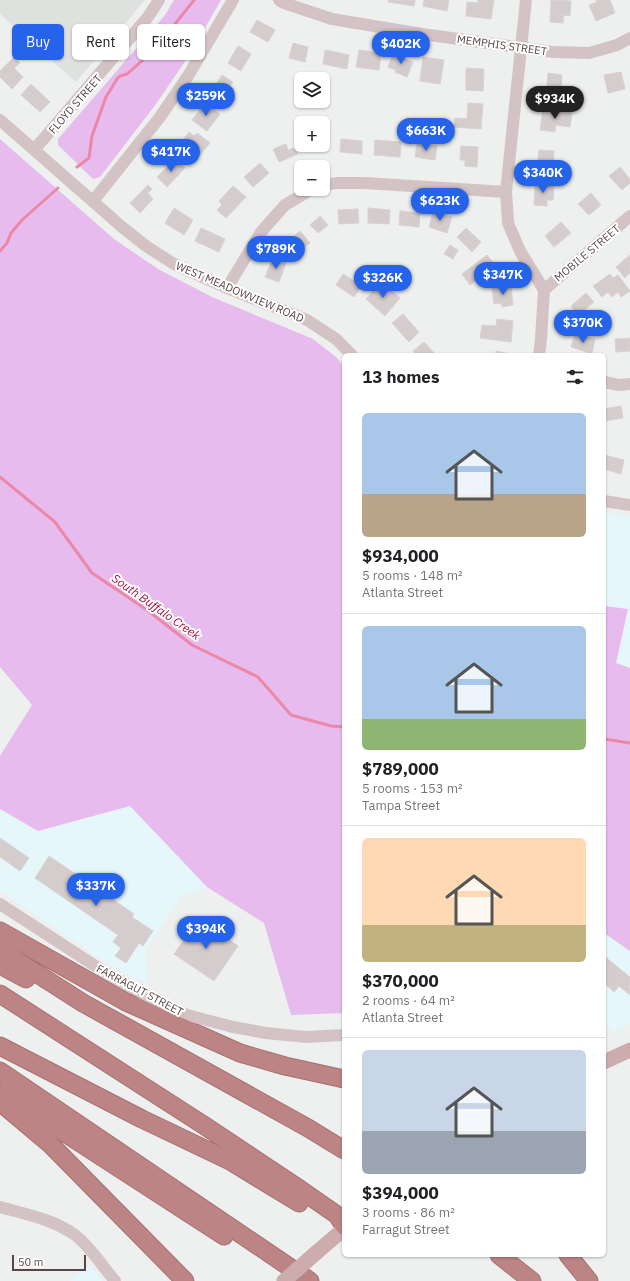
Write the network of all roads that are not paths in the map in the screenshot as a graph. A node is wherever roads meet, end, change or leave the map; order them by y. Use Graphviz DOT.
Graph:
graph roads {
  1 [pos="158,0"];
  2 [pos="233,0"];
  3 [pos="279,0"];
  4 [pos="526,0"];
  5 [pos="630,38"];
  6 [pos="520,48"];
  7 [pos="0,120"];
  8 [pos="34,150"];
  9 [pos="330,184"];
  10 [pos="506,192"];
  11 [pos="300,196"];
  12 [pos="93,201"];
  13 [pos="630,216"];
  14 [pos="227,288"];
  15 [pos="544,290"];
  16 [pos="350,353"];
  17 [pos="539,353"];
  18 [pos="606,382"];
  19 [pos="630,384"];
  20 [pos="606,501"];
  21 [pos="630,505"];
  22 [pos="0,904"];
  23 [pos="0,931"];
  24 [pos="0,950"];
  25 [pos="0,965"];
  26 [pos="0,994"];
  27 [pos="83,1003"];
  28 [pos="342,1035"];
  29 [pos="0,1046"];
  30 [pos="630,1050"];
  31 [pos="606,1057"];
  32 [pos="0,1071"];
  33 [pos="342,1079"];
  34 [pos="0,1091"];
  35 [pos="0,1102"];
  36 [pos="342,1149"];
  37 [pos="0,1207"];
  38 [pos="342,1225"];
  39 [pos="342,1227"];
  40 [pos="342,1230"];
  41 [pos="274,1257"];
  42 [pos="502,1257"];
  43 [pos="570,1257"];
  44 [pos="115,1281"];
  45 [pos="185,1281"];
  46 [pos="284,1281"];
  47 [pos="310,1281"];
  48 [pos="532,1281"];
  49 [pos="589,1281"];
  1 -- 8 [label="street, FLOYD STREET"];
  2 -- 12 [label="street"];
  3 -- 6 [label="street, MEMPHIS STREET"];
  4 -- 6 [label="street"];
  5 -- 6 [label="street, MEMPHIS STREET"];
  6 -- 10 [label="street"];
  7 -- 8 [label="street, WEST MEADOWVIEW ROAD"];
  8 -- 12 [label="street, WEST MEADOWVIEW ROAD"];
  9 -- 10 [label="street"];
  10 -- 15 [label="street"];
  11 -- 14 [label="street"];
  12 -- 14 [label="street, WEST MEADOWVIEW ROAD"];
  13 -- 15 [label="street, MOBILE STREET"];
  14 -- 16 [label="street, WEST MEADOWVIEW ROAD"];
  15 -- 17 [label="street"];
  18 -- 19 [label="street"];
  20 -- 21 [label="street"];
  22 -- 28 [label="street, FARRAGUT STREET"];
  23 -- 33 [label="highway"];
  24 -- 27 [label="highway"];
  25 -- 27 [label="highway"];
  26 -- 38 [label="highway"];
  27 -- 36 [label="highway"];
  29 -- 39 [label="highway"];
  30 -- 31 [label="main road"];
  32 -- 41 [label="highway"];
  34 -- 41 [label="highway"];
  35 -- 45 [label="highway"];
  37 -- 44 [label="street"];
  40 -- 46 [label="main road, bridge"];
  41 -- 47 [label="highway"];
  42 -- 48 [label="highway"];
  43 -- 49 [label="highway"];
}
